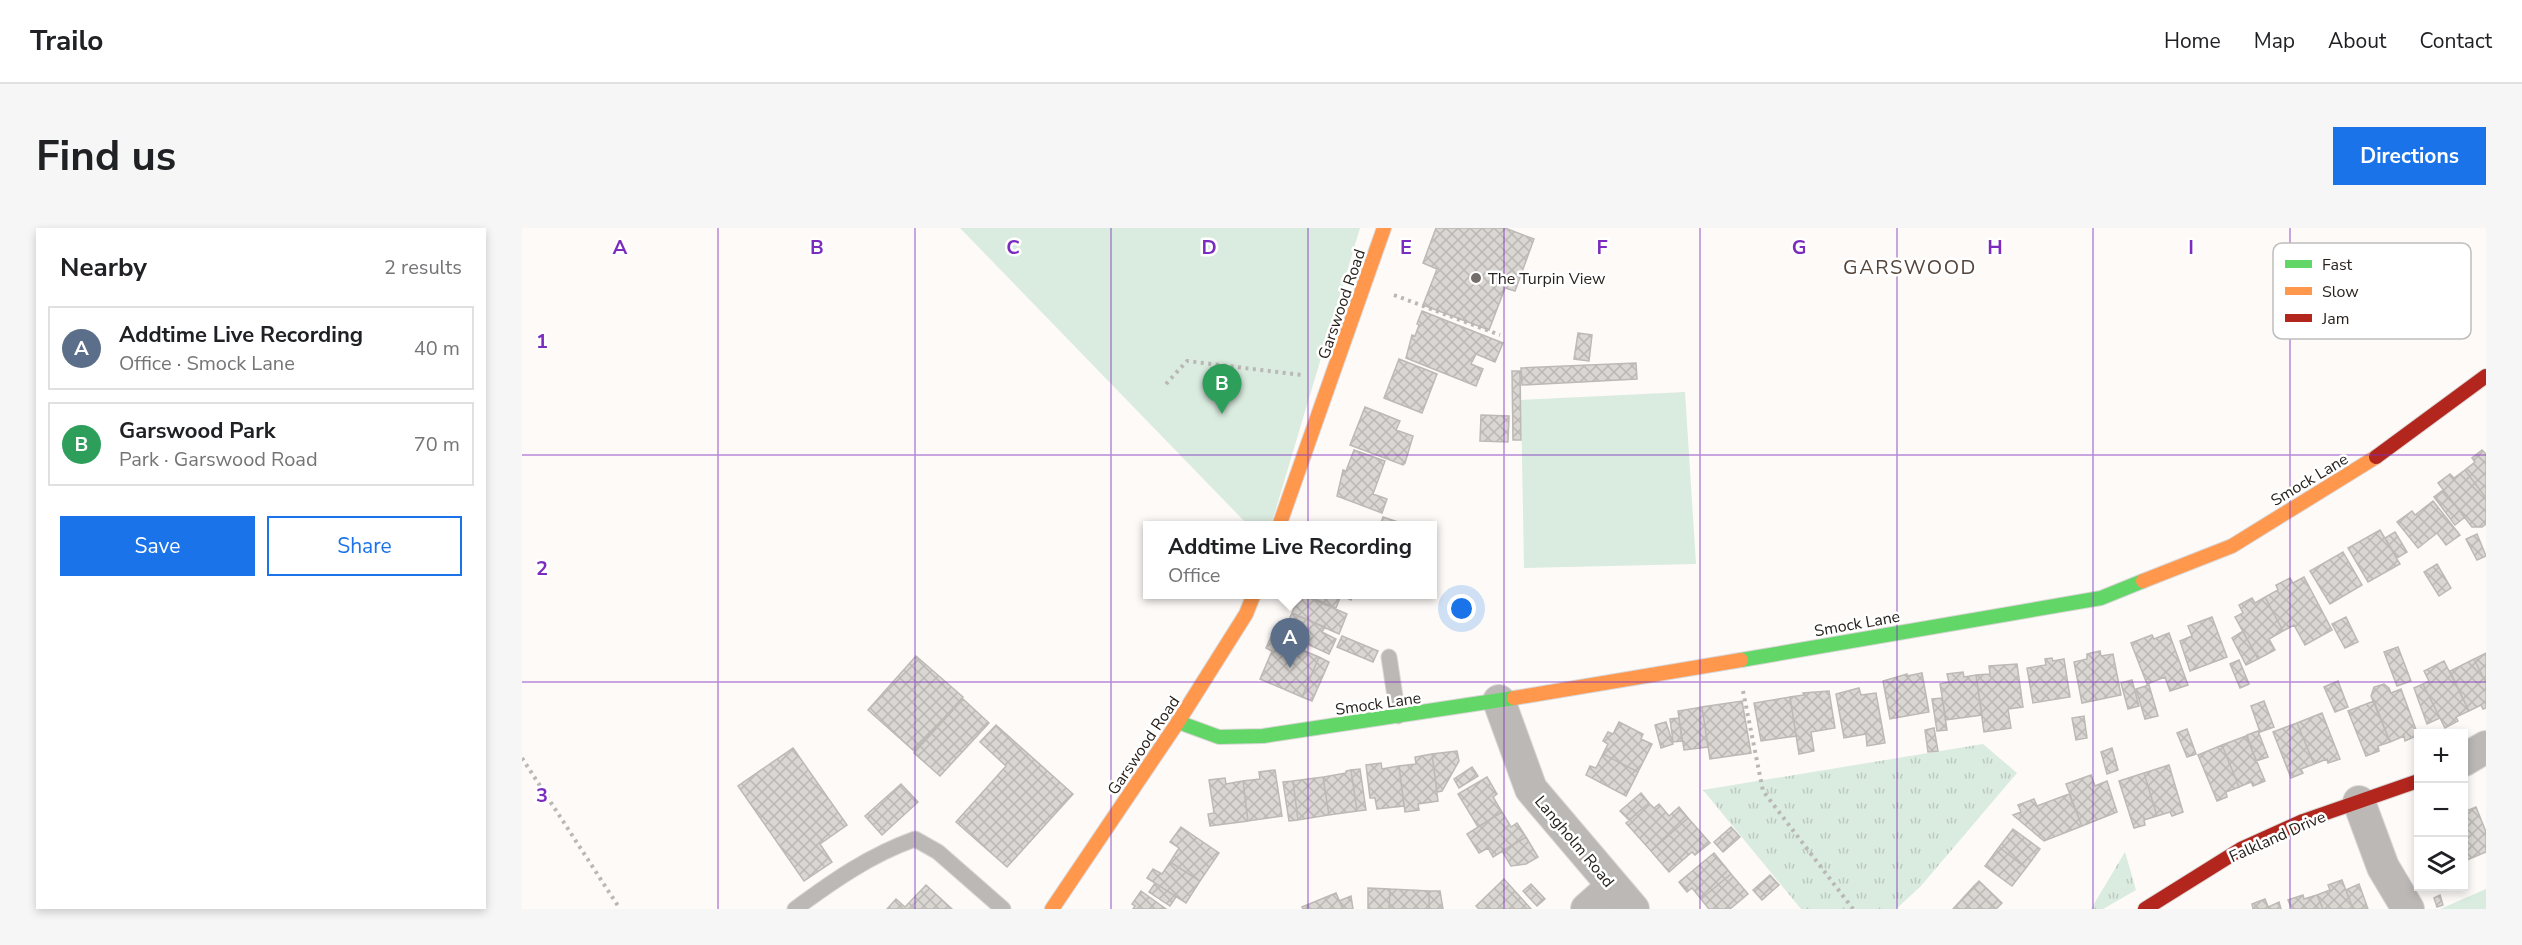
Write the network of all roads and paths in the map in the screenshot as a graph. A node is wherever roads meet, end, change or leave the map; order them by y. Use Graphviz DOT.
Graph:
graph roads {
  1 [pos="1384,228"];
  2 [pos="1365,284"];
  3 [pos="1500,335"];
  4 [pos="2486,376"];
  5 [pos="1333,378"];
  6 [pos="1166,384"];
  7 [pos="1280,521"];
  8 [pos="1252,599"];
  9 [pos="1389,657"];
  10 [pos="1737,660"];
  11 [pos="1499,701"];
  12 [pos="1398,716"];
  13 [pos="1178,722"];
  14 [pos="2486,747"];
  15 [pos="2468,757"];
  16 [pos="522,758"];
  17 [pos="2414,782"];
  18 [pos="2359,802"];
  19 [pos="1613,886"];
  20 [pos="620,909"];
  21 [pos="795,909"];
  22 [pos="1002,909"];
  23 [pos="1052,909"];
  24 [pos="1587,909"];
  25 [pos="1633,909"];
  26 [pos="1853,909"];
  27 [pos="2145,909"];
  28 [pos="2408,909"];
  1 -- 2 [label="street, Garswood Road"];
  2 -- 3 [label="path"];
  2 -- 5 [label="street, Garswood Road"];
  4 -- 10 [label="street, Smock Lane"];
  5 -- 6 [label="path"];
  5 -- 7 [label="street, Garswood Road"];
  8 -- 13 [label="street, Garswood Road"];
  9 -- 12 [label="lane"];
  10 -- 11 [label="street, Smock Lane"];
  10 -- 26 [label="path"];
  11 -- 12 [label="street, Smock Lane"];
  11 -- 19 [label="street, Langholm Road"];
  12 -- 13 [label="street, Smock Lane"];
  13 -- 23 [label="street, Garswood Road"];
  14 -- 15 [label="street"];
  16 -- 20 [label="path"];
  17 -- 18 [label="street, Falkland Drive"];
  18 -- 27 [label="street, Falkland Drive"];
  18 -- 28 [label="street"];
  19 -- 24 [label="street"];
  19 -- 25 [label="street, Langholm Road"];
  21 -- 22 [label="lane"];
}
